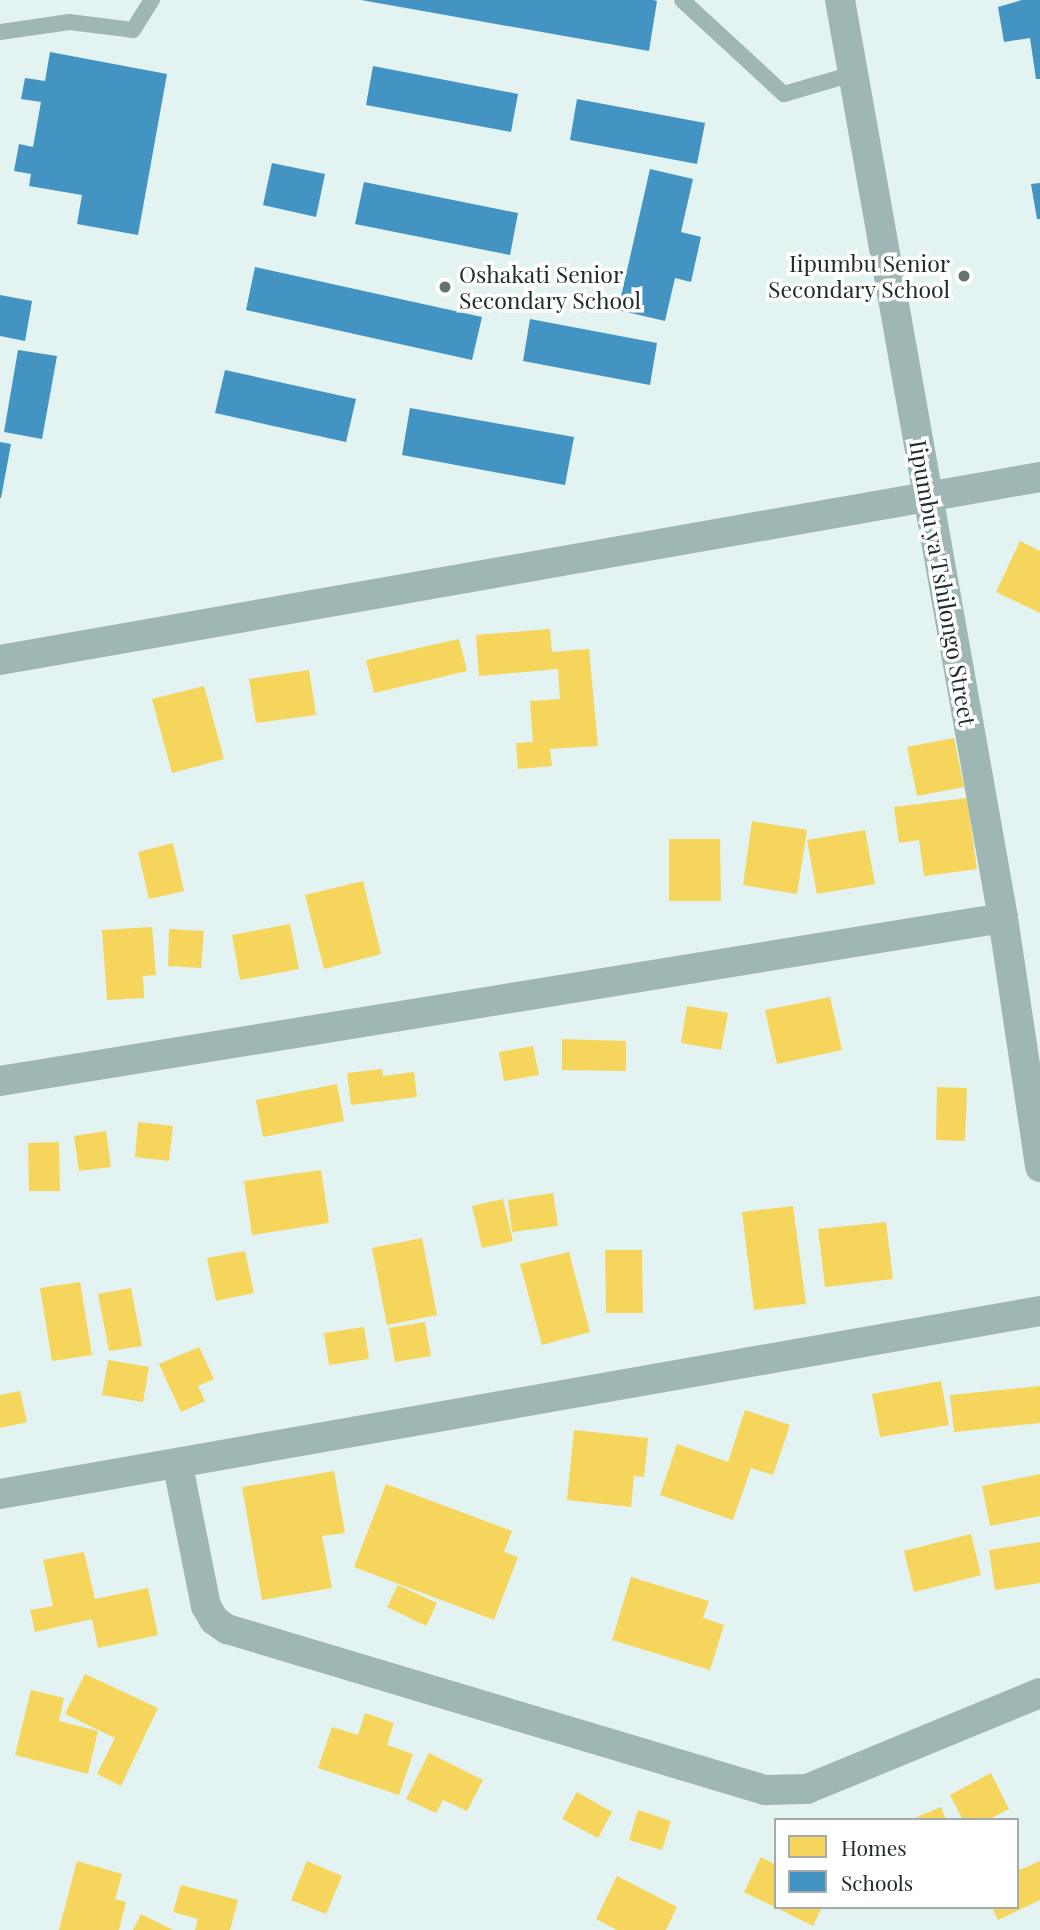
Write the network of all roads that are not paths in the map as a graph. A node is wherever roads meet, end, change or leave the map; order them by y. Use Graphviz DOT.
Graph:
graph roads {
  1 [pos="152,0"];
  2 [pos="682,0"];
  3 [pos="840,0"];
  4 [pos="0,32"];
  5 [pos="853,74"];
  6 [pos="1040,477"];
  7 [pos="928,500"];
  8 [pos="0,660"];
  9 [pos="1003,918"];
  10 [pos="0,1081"];
  11 [pos="1040,1167"];
  12 [pos="1040,1311"];
  13 [pos="178,1465"];
  14 [pos="0,1494"];
  15 [pos="1040,1693"];
  1 -- 4 [label="lane"];
  2 -- 5 [label="lane"];
  3 -- 5 [label="street, Iipumbu ya Tshilongo Street"];
  5 -- 7 [label="street, Iipumbu ya Tshilongo Street"];
  6 -- 7 [label="street"];
  7 -- 8 [label="street"];
  7 -- 9 [label="street, Iipumbu ya Tshilongo Street"];
  9 -- 10 [label="street"];
  9 -- 11 [label="street, Iipumbu ya Tshilongo Street"];
  12 -- 13 [label="street"];
  13 -- 14 [label="street"];
  13 -- 15 [label="street"];
}
